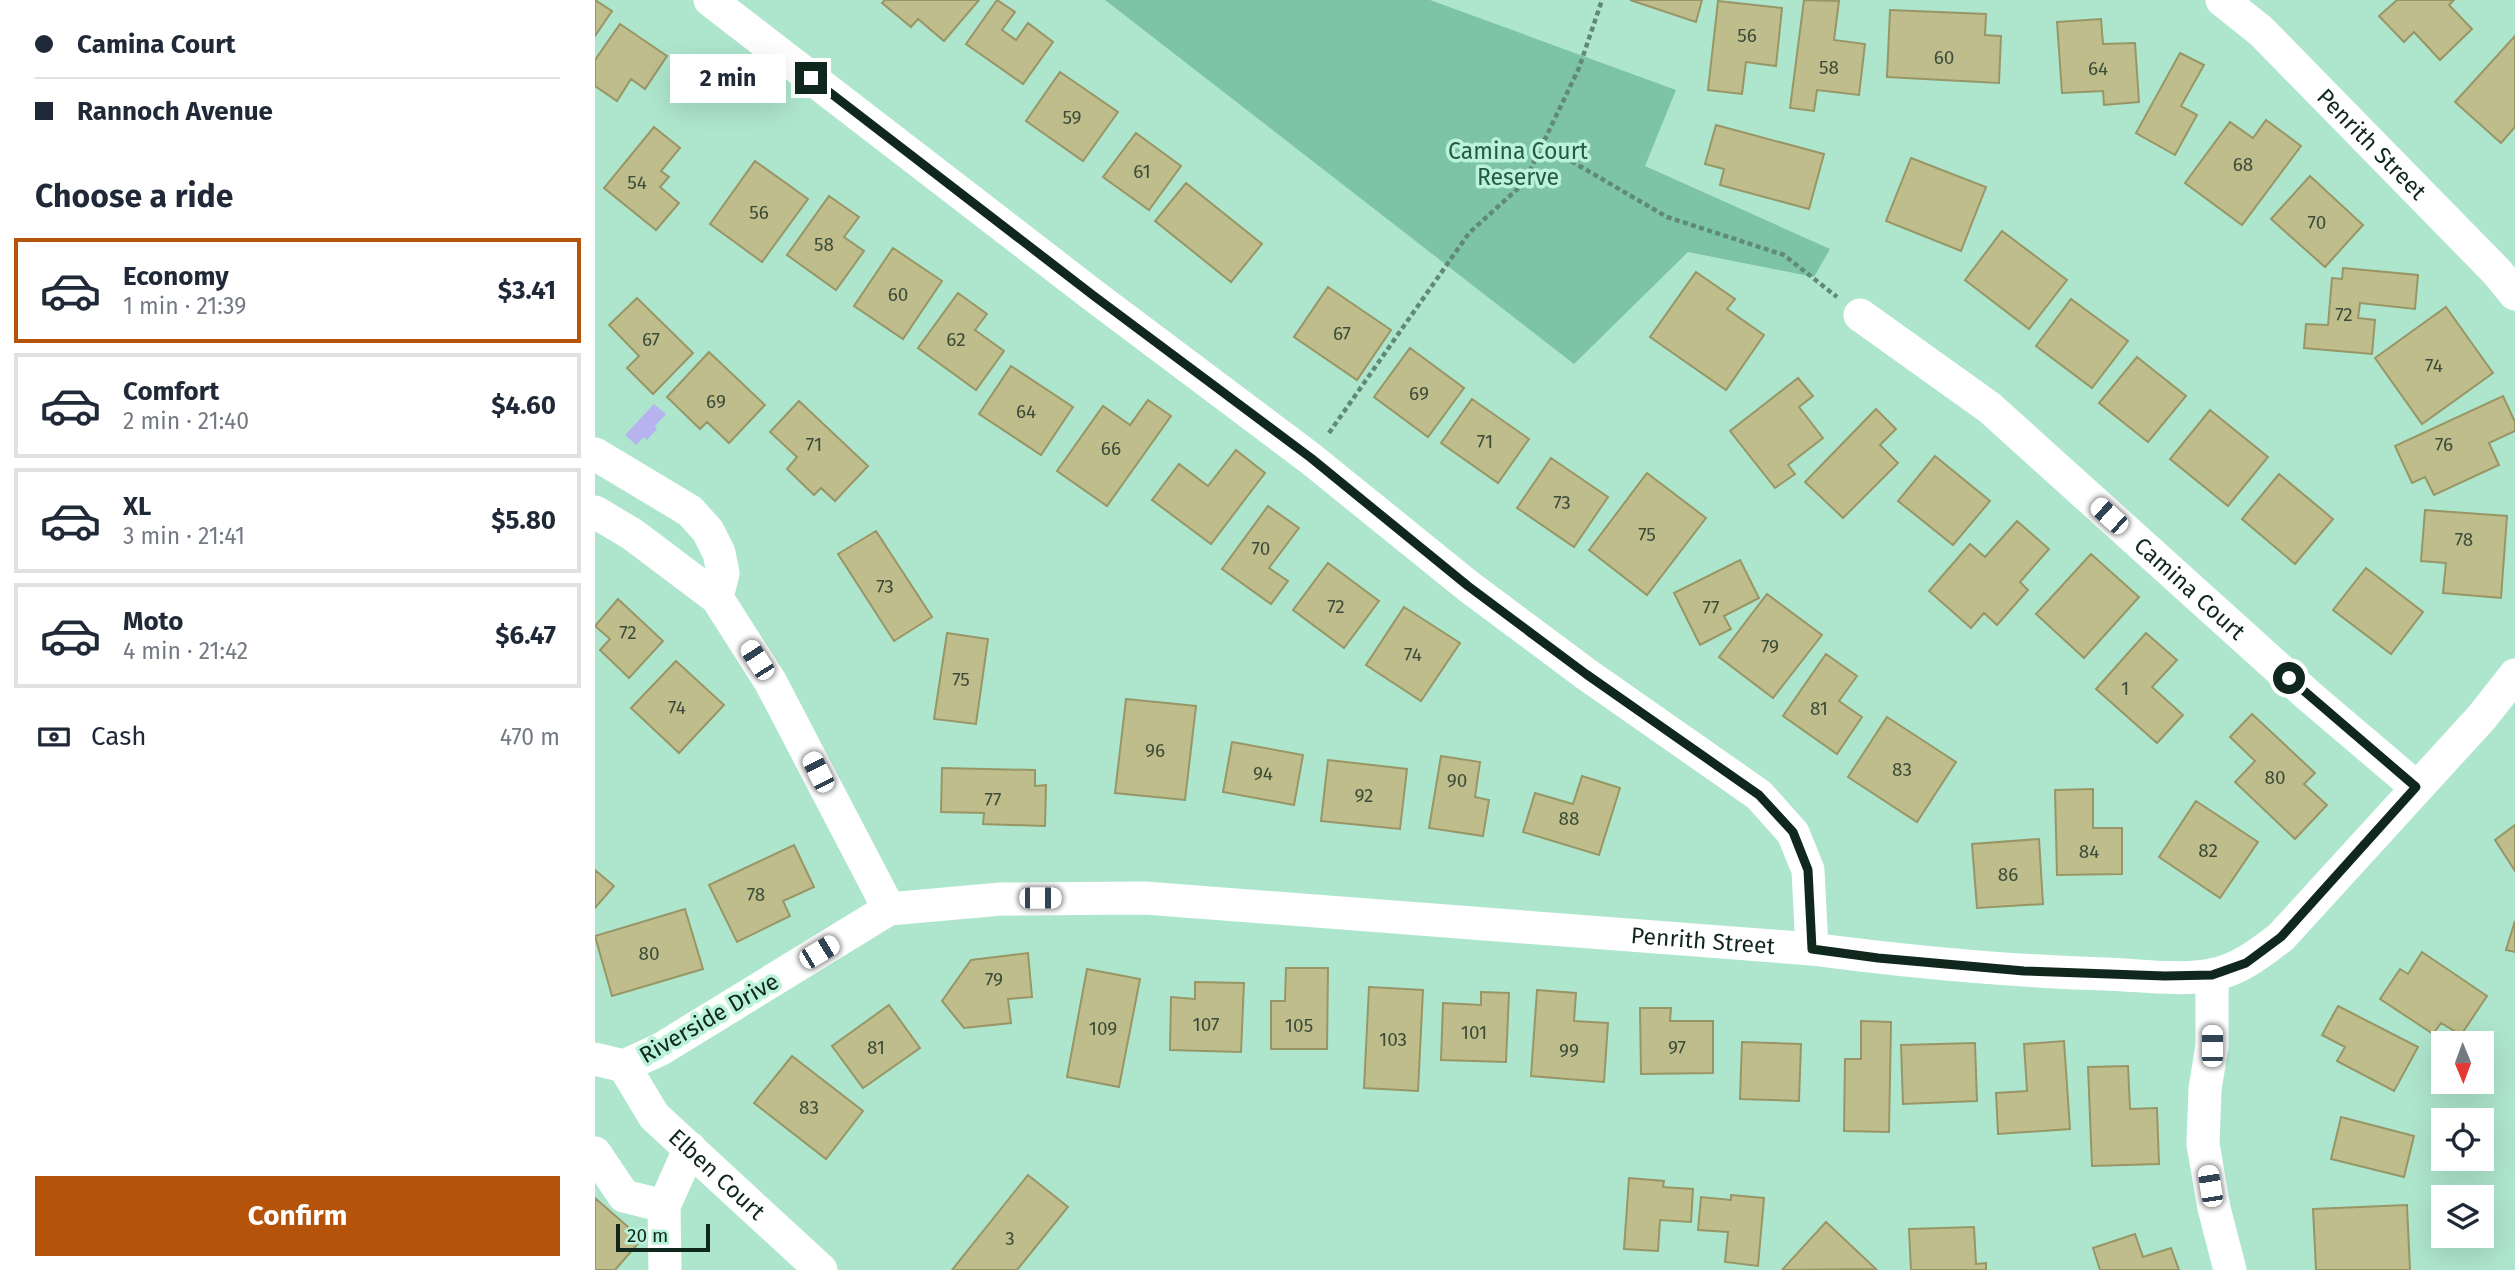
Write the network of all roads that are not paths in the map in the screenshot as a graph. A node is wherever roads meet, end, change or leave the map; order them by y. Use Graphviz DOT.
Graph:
graph roads {
  1 [pos="710,0"];
  2 [pos="2222,0"];
  3 [pos="2515,294"];
  4 [pos="1860,314"];
  5 [pos="595,454"];
  6 [pos="595,512"];
  7 [pos="717,598"];
  8 [pos="2515,676"];
  9 [pos="2416,787"];
  10 [pos="889,909"];
  11 [pos="1812,949"];
  12 [pos="2212,975"];
  13 [pos="610,1063"];
  14 [pos="690,1148"];
  15 [pos="595,1153"];
  16 [pos="664,1206"];
  17 [pos="665,1270"];
  18 [pos="821,1270"];
  19 [pos="2230,1270"];
  1 -- 11 [label="street"];
  2 -- 3 [label="street, Penrith Street"];
  4 -- 9 [label="street, Camina Court"];
  5 -- 7 [label="street"];
  6 -- 7 [label="street"];
  7 -- 10 [label="street"];
  8 -- 9 [label="street, Penrith Street"];
  9 -- 12 [label="street, Penrith Street"];
  10 -- 11 [label="street, Penrith Street"];
  10 -- 13 [label="street, Riverside Drive"];
  11 -- 12 [label="street, Penrith Street"];
  12 -- 19 [label="street"];
  13 -- 14 [label="street, Elben Court"];
  14 -- 16 [label="street"];
  14 -- 18 [label="street, Elben Court"];
  15 -- 16 [label="street"];
  16 -- 17 [label="street"];
}
